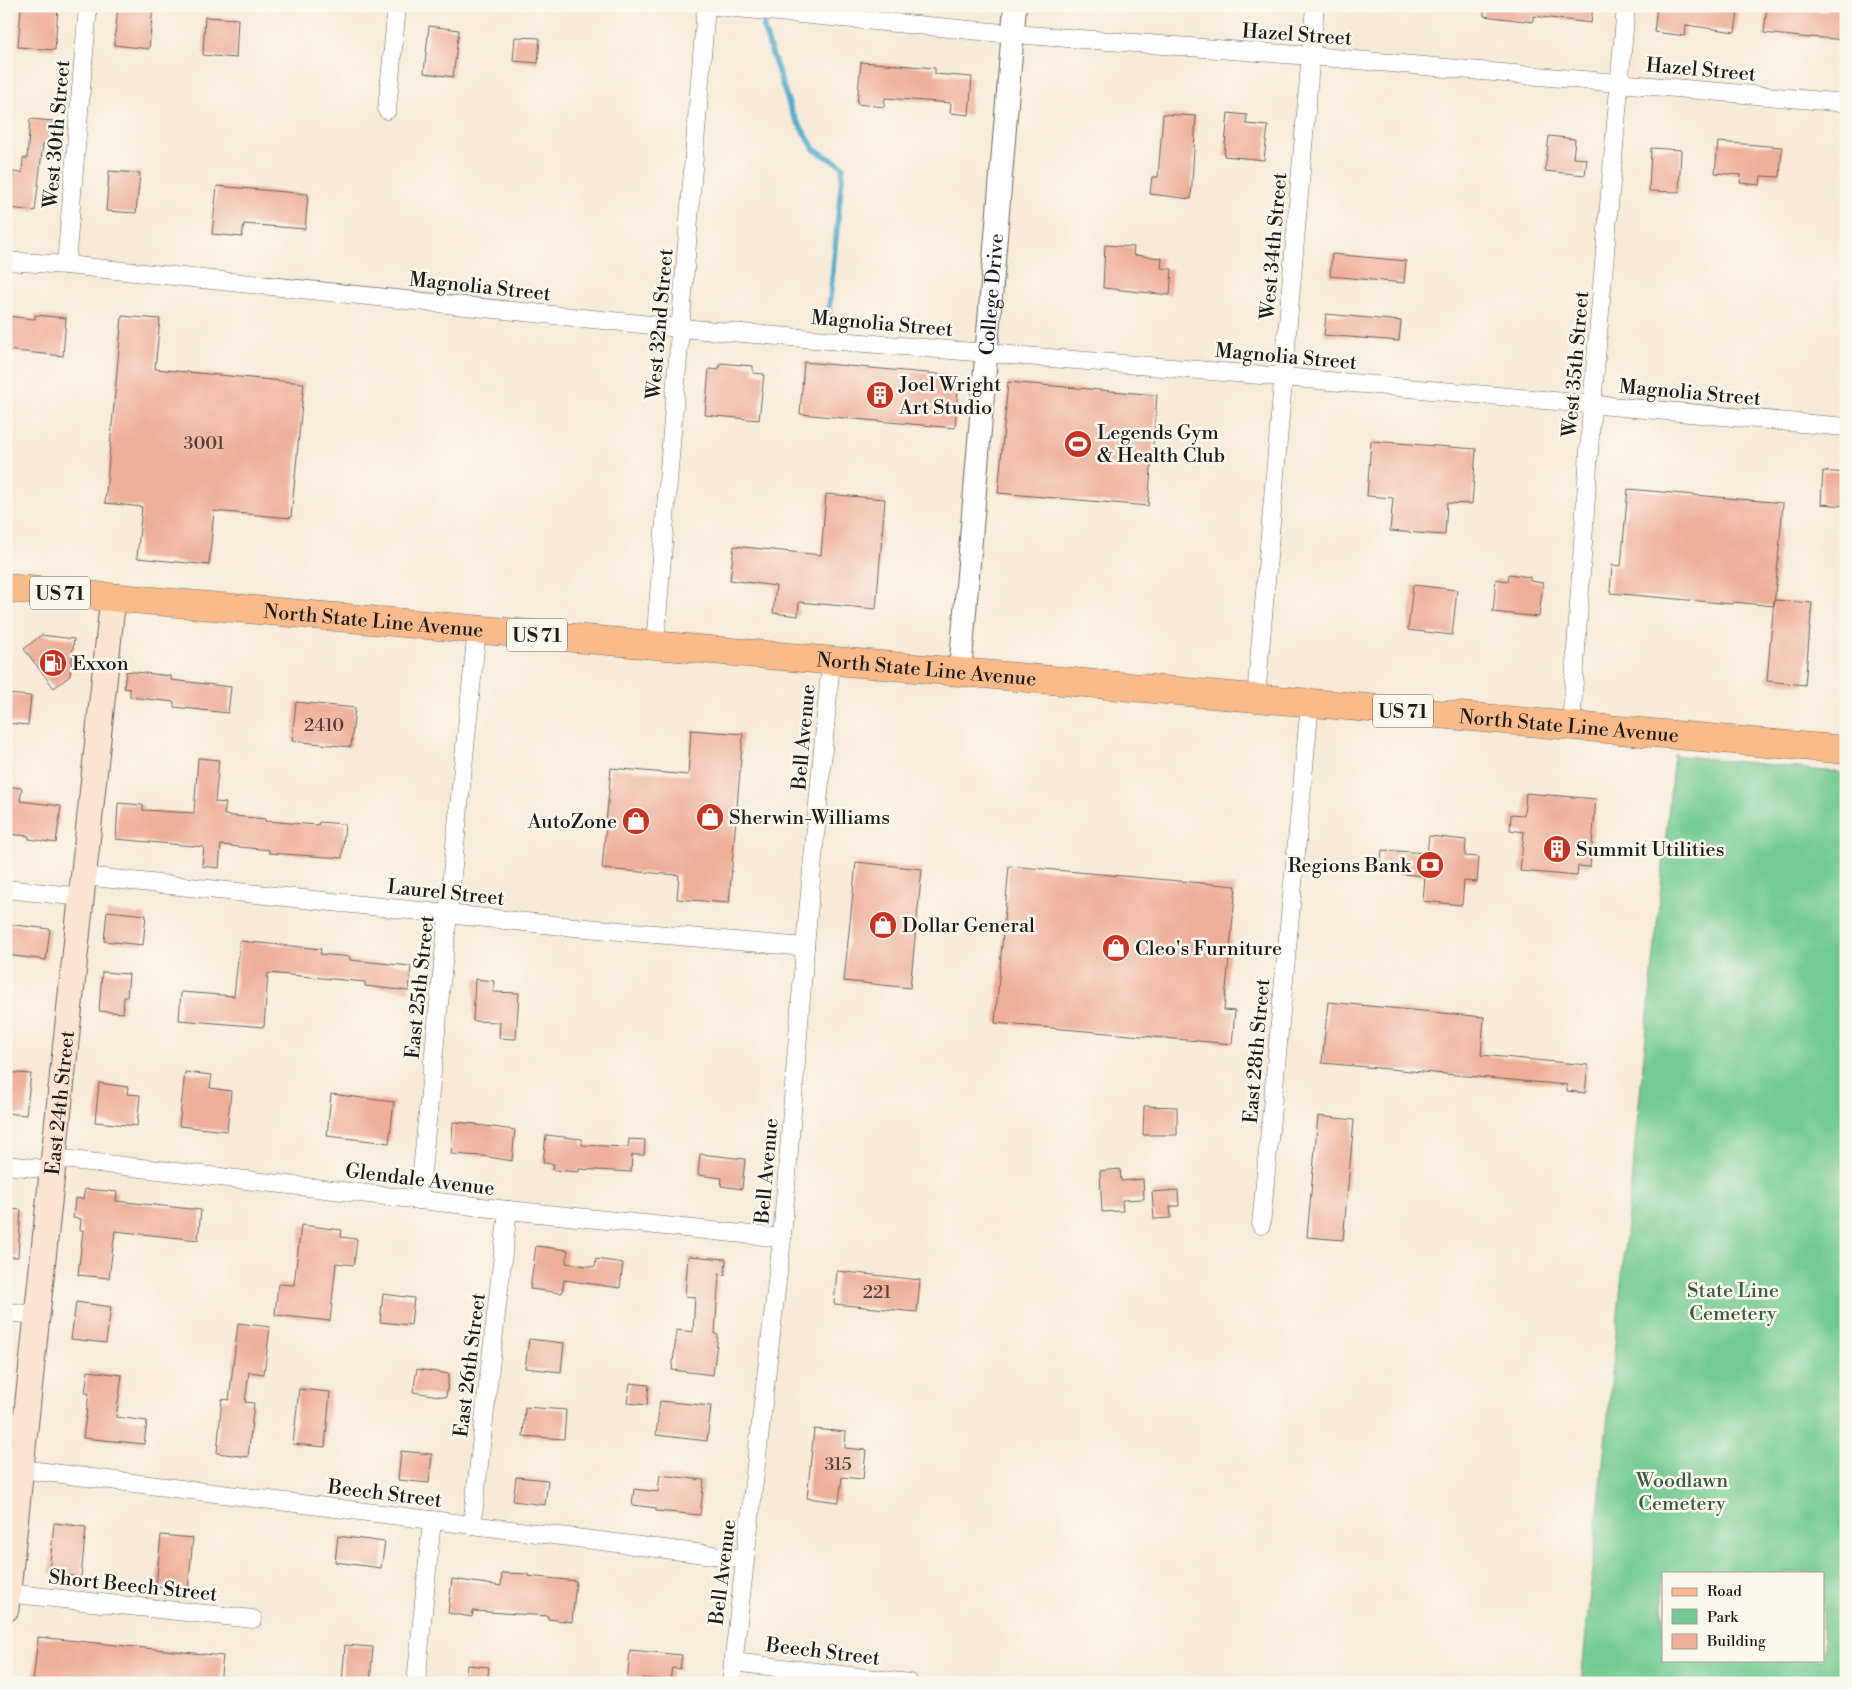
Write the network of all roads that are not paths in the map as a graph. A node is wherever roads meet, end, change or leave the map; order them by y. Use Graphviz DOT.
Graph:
graph roads {
  1 [pos="88,6"];
  2 [pos="397,6"];
  3 [pos="706,6"];
  4 [pos="715,6"];
  5 [pos="1015,6"];
  6 [pos="1315,6"];
  7 [pos="1626,6"];
  8 [pos="1013,34"];
  9 [pos="1311,56"];
  10 [pos="1620,83"];
  11 [pos="1846,103"];
  12 [pos="388,110"];
  13 [pos="6,261"];
  14 [pos="66,265"];
  15 [pos="680,328"];
  16 [pos="986,353"];
  17 [pos="1284,377"];
  18 [pos="1592,405"];
  19 [pos="1846,427"];
  20 [pos="6,588"];
  21 [pos="113,598"];
  22 [pos="477,629"];
  23 [pos="655,645"];
  24 [pos="830,660"];
  25 [pos="960,672"];
  26 [pos="1256,698"];
  27 [pos="1310,703"];
  28 [pos="1570,726"];
  29 [pos="1846,750"];
  30 [pos="83,887"];
  31 [pos="6,889"];
  32 [pos="448,913"];
  33 [pos="805,947"];
  34 [pos="53,1164"];
  35 [pos="6,1165"];
  36 [pos="419,1200"];
  37 [pos="508,1210"];
  38 [pos="1260,1225"];
  39 [pos="782,1238"];
  40 [pos="6,1312"];
  41 [pos="37,1315"];
  42 [pos="21,1469"];
  43 [pos="432,1520"];
  44 [pos="472,1525"];
  45 [pos="745,1559"];
  46 [pos="7,1599"];
  47 [pos="253,1619"];
  48 [pos="733,1662"];
  49 [pos="416,1683"];
  50 [pos="731,1683"];
  51 [pos="909,1683"];
  1 -- 14 [label="street, West 30th Street"];
  2 -- 12 [label="street"];
  3 -- 15 [label="street, West 32nd Street"];
  4 -- 8 [label="street, Hazel Street"];
  5 -- 8 [label="street, College Drive"];
  6 -- 9 [label="street, West 34th Street"];
  7 -- 10 [label="street, West 35th Street"];
  8 -- 9 [label="street, Hazel Street"];
  8 -- 16 [label="street, College Drive"];
  9 -- 10 [label="street, Hazel Street"];
  9 -- 17 [label="street, West 34th Street"];
  10 -- 11 [label="street, Hazel Street"];
  10 -- 18 [label="street, West 35th Street"];
  13 -- 14 [label="street, Magnolia Street"];
  14 -- 15 [label="street, Magnolia Street"];
  15 -- 16 [label="street, Magnolia Street"];
  15 -- 23 [label="street, West 32nd Street"];
  16 -- 17 [label="street, Magnolia Street"];
  16 -- 25 [label="street, College Drive"];
  17 -- 18 [label="street, Magnolia Street"];
  17 -- 26 [label="street, West 34th Street"];
  18 -- 19 [label="street, Magnolia Street"];
  18 -- 28 [label="street, West 35th Street"];
  20 -- 21 [label="main road, North State Line Avenue / US 71"];
  21 -- 22 [label="main road, North State Line Avenue / US 71"];
  21 -- 30 [label="main road, East 24th Street"];
  22 -- 23 [label="main road, North State Line Avenue / US 71"];
  22 -- 32 [label="street, East 25th Street"];
  23 -- 24 [label="main road, North State Line Avenue / US 71"];
  24 -- 25 [label="main road, North State Line Avenue / US 71"];
  24 -- 33 [label="street, Bell Avenue"];
  25 -- 26 [label="main road, North State Line Avenue / US 71"];
  26 -- 27 [label="main road, North State Line Avenue / US 71"];
  27 -- 28 [label="main road, North State Line Avenue / US 71"];
  27 -- 38 [label="street, East 28th Street"];
  28 -- 29 [label="main road, North State Line Avenue / US 71"];
  30 -- 31 [label="street, Laurel Street"];
  30 -- 32 [label="street, Laurel Street"];
  30 -- 34 [label="main road, East 24th Street"];
  32 -- 33 [label="street, Laurel Street"];
  32 -- 36 [label="street, East 25th Street"];
  33 -- 39 [label="street, Bell Avenue"];
  34 -- 35 [label="street, Glendale Avenue"];
  34 -- 36 [label="street, Glendale Avenue"];
  34 -- 41 [label="main road, East 24th Street"];
  36 -- 37 [label="street, Glendale Avenue"];
  37 -- 39 [label="street, Glendale Avenue"];
  37 -- 44 [label="street, East 26th Street"];
  39 -- 45 [label="street, Bell Avenue"];
  40 -- 41 [label="street"];
  41 -- 42 [label="main road, East 24th Street"];
  42 -- 43 [label="street, Beech Street"];
  42 -- 46 [label="main road, East 24th Street"];
  43 -- 44 [label="street, Beech Street"];
  43 -- 49 [label="street"];
  44 -- 45 [label="street, Beech Street"];
  45 -- 48 [label="street, Bell Avenue"];
  46 -- 47 [label="street, Short Beech Street"];
  48 -- 50 [label="street, Bell Avenue"];
  48 -- 51 [label="street, Beech Street"];
}
